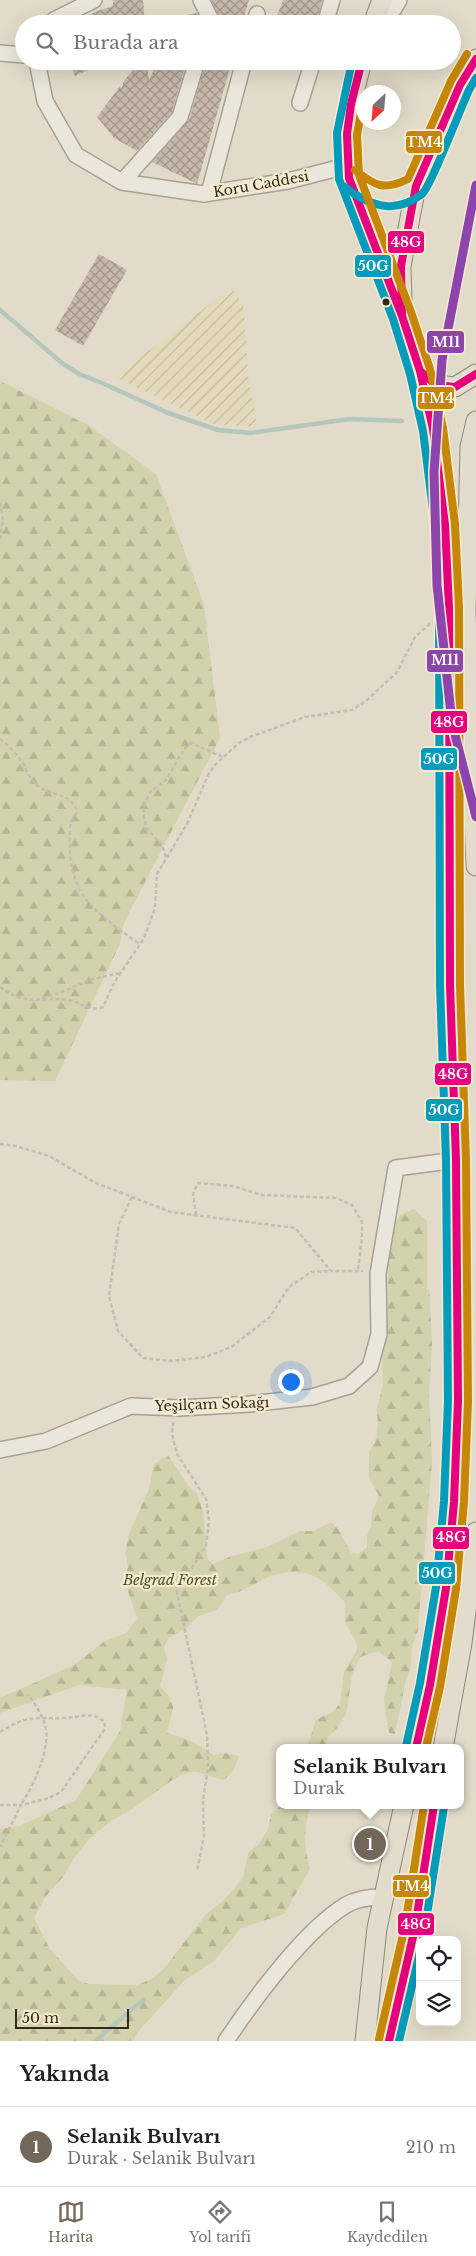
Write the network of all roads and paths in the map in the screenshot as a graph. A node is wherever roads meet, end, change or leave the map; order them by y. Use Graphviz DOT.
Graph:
graph roads {
  1 [pos="94,0"];
  2 [pos="201,0"];
  3 [pos="332,0"];
  4 [pos="382,0"];
  5 [pos="399,0"];
  6 [pos="64,15"];
  7 [pos="208,15"];
  8 [pos="328,15"];
  9 [pos="376,15"];
  10 [pos="390,15"];
  11 [pos="0,53"];
  12 [pos="15,54"];
  13 [pos="476,59"];
  14 [pos="39,70"];
  15 [pos="194,70"];
  16 [pos="242,70"];
  17 [pos="310,70"];
  18 [pos="360,70"];
  19 [pos="300,103"];
  20 [pos="348,172"];
  21 [pos="122,182"];
  22 [pos="416,186"];
  23 [pos="210,193"];
  24 [pos="402,316"];
  25 [pos="420,371"];
  26 [pos="476,374"];
  27 [pos="476,421"];
  28 [pos="0,503"];
  29 [pos="0,539"];
  30 [pos="448,608"];
  31 [pos="0,739"];
  32 [pos="223,757"];
  33 [pos="167,858"];
  34 [pos="476,866"];
  35 [pos="140,944"];
  36 [pos="121,972"];
  37 [pos="0,988"];
  38 [pos="37,1000"];
  39 [pos="0,1144"];
  40 [pos="456,1160"];
  41 [pos="132,1197"];
  42 [pos="196,1215"];
  43 [pos="358,1269"];
  44 [pos="331,1271"];
  45 [pos="378,1274"];
  46 [pos="175,1408"];
  47 [pos="0,1450"];
  48 [pos="476,1532"];
  49 [pos="28,1695"];
  50 [pos="42,1717"];
  51 [pos="0,1732"];
  52 [pos="417,1744"];
  53 [pos="444,1744"];
  54 [pos="0,1805"];
  55 [pos="21,1805"];
  56 [pos="403,1809"];
  57 [pos="433,1809"];
  58 [pos="0,1847"];
  59 [pos="197,1871"];
  60 [pos="384,1897"];
  61 [pos="226,2041"];
  62 [pos="365,2041"];
  63 [pos="389,2041"];
  1 -- 6 [label="street"];
  2 -- 7 [label="street"];
  3 -- 8 [label="street"];
  4 -- 9 [label="main road"];
  5 -- 10 [label="street"];
  11 -- 12 [label="street"];
  13 -- 22 [label="main road"];
  14 -- 21 [label="street, Koru Caddesi"];
  15 -- 21 [label="street"];
  16 -- 23 [label="street"];
  17 -- 19 [label="street"];
  18 -- 20 [label="main road"];
  20 -- 22 [label="main road"];
  20 -- 23 [label="street, Koru Caddesi"];
  20 -- 24 [label="main road"];
  21 -- 23 [label="street, Koru Caddesi"];
  22 -- 24 [label="main road"];
  24 -- 25 [label="main road"];
  25 -- 26 [label="main road"];
  25 -- 30 [label="main road"];
  27 -- 34 [label="main road"];
  28 -- 29 [label="path"];
  30 -- 32 [label="path"];
  30 -- 40 [label="main road"];
  31 -- 35 [label="path"];
  32 -- 33 [label="path"];
  32 -- 33 [label="path"];
  33 -- 35 [label="path"];
  35 -- 36 [label="path"];
  36 -- 38 [label="path"];
  36 -- 38 [label="path"];
  37 -- 38 [label="path"];
  39 -- 41 [label="path"];
  40 -- 45 [label="street, Yeşilçam Sokağı"];
  40 -- 52 [label="main road"];
  41 -- 42 [label="path"];
  41 -- 44 [label="path"];
  42 -- 43 [label="path"];
  42 -- 44 [label="path"];
  43 -- 44 [label="path"];
  43 -- 45 [label="path"];
  45 -- 46 [label="street, Yeşilçam Sokağı"];
  46 -- 47 [label="street, Yeşilçam Sokağı"];
  46 -- 59 [label="path"];
  48 -- 53 [label="main road"];
  49 -- 50 [label="path"];
  50 -- 51 [label="path"];
  50 -- 55 [label="path"];
  50 -- 55 [label="path"];
  54 -- 55 [label="path"];
  55 -- 58 [label="path"];
  56 -- 60 [label="main road"];
  57 -- 63 [label="main road"];
  60 -- 61 [label="street"];
  60 -- 62 [label="main road"];
}
